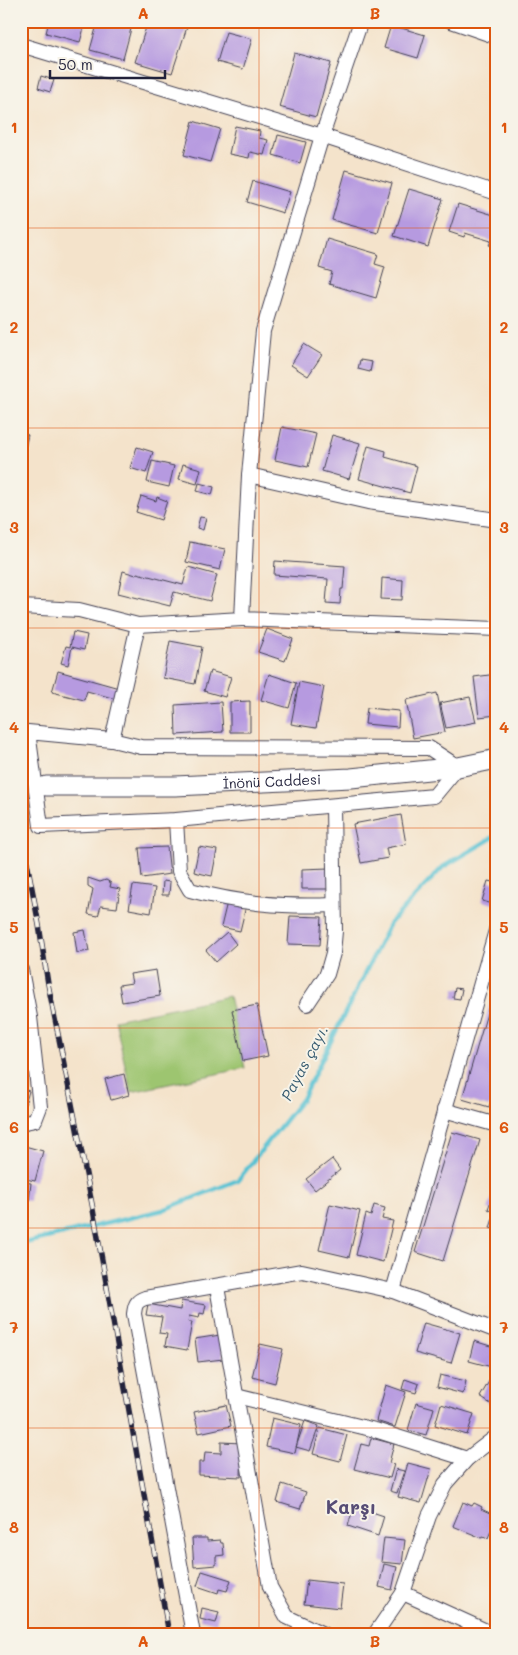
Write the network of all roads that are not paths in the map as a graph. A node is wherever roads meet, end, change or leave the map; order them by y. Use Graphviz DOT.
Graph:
graph roads {
  1 [pos="361,21"];
  2 [pos="451,21"];
  3 [pos="497,36"];
  4 [pos="21,45"];
  5 [pos="322,136"];
  6 [pos="497,193"];
  7 [pos="249,475"];
  8 [pos="497,520"];
  9 [pos="21,607"];
  10 [pos="242,618"];
  11 [pos="138,625"];
  12 [pos="497,629"];
  13 [pos="25,732"];
  14 [pos="112,740"];
  15 [pos="497,759"];
  16 [pos="458,767"];
  17 [pos="46,786"];
  18 [pos="333,806"];
  19 [pos="176,820"];
  20 [pos="334,905"];
  21 [pos="497,927"];
  22 [pos="21,970"];
  23 [pos="307,1004"];
  24 [pos="444,1110"];
  25 [pos="21,1123"];
  26 [pos="497,1125"];
  27 [pos="217,1287"];
  28 [pos="392,1291"];
  29 [pos="497,1331"];
  30 [pos="236,1396"];
  31 [pos="497,1436"];
  32 [pos="467,1459"];
  33 [pos="403,1593"];
  34 [pos="193,1634"];
  35 [pos="323,1634"];
  36 [pos="375,1634"];
  37 [pos="493,1634"];
  1 -- 5 [label="street"];
  2 -- 3 [label="street"];
  4 -- 5 [label="street"];
  5 -- 6 [label="street"];
  5 -- 7 [label="street"];
  7 -- 8 [label="street"];
  7 -- 10 [label="street"];
  9 -- 11 [label="street"];
  10 -- 11 [label="street"];
  10 -- 12 [label="street"];
  11 -- 14 [label="street"];
  13 -- 14 [label="street"];
  13 -- 19 [label="street"];
  14 -- 16 [label="street"];
  15 -- 16 [label="main road, İnönü Caddesi"];
  16 -- 17 [label="main road, İnönü Caddesi"];
  16 -- 18 [label="street"];
  18 -- 19 [label="street"];
  18 -- 20 [label="street"];
  19 -- 20 [label="street"];
  20 -- 23 [label="street"];
  21 -- 24 [label="street"];
  22 -- 25 [label="street"];
  24 -- 26 [label="street"];
  24 -- 28 [label="street"];
  27 -- 28 [label="street"];
  27 -- 30 [label="street"];
  27 -- 34 [label="street"];
  28 -- 29 [label="street"];
  30 -- 32 [label="street"];
  30 -- 35 [label="street"];
  31 -- 32 [label="street"];
  32 -- 33 [label="street"];
  33 -- 36 [label="street"];
  33 -- 37 [label="street"];
}
